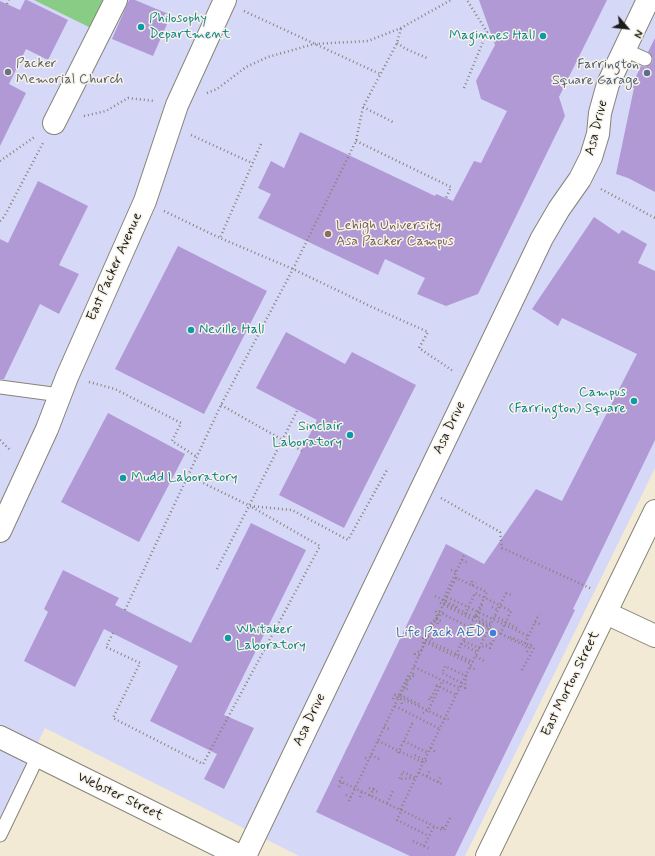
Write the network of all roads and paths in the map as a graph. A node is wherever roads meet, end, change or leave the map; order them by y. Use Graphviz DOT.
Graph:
graph roads {
  1 [pos="8,0"];
  2 [pos="116,0"];
  3 [pos="451,0"];
  4 [pos="467,0"];
  5 [pos="648,0"];
  6 [pos="225,1"];
  7 [pos="7,4"];
  8 [pos="401,28"];
  9 [pos="397,43"];
  10 [pos="314,44"];
  11 [pos="625,50"];
  12 [pos="427,58"];
  13 [pos="645,59"];
  14 [pos="380,74"];
  15 [pos="464,88"];
  16 [pos="178,105"];
  17 [pos="363,107"];
  18 [pos="395,123"];
  19 [pos="54,124"];
  20 [pos="170,126"];
  21 [pos="356,141"];
  22 [pos="261,144"];
  23 [pos="0,161"];
  24 [pos="252,163"];
  25 [pos="602,189"];
  26 [pos="446,198"];
  27 [pos="144,201"];
  28 [pos="655,218"];
  29 [pos="0,221"];
  30 [pos="220,238"];
  31 [pos="293,269"];
  32 [pos="472,384"];
  33 [pos="0,388"];
  34 [pos="115,389"];
  35 [pos="60,395"];
  36 [pos="221,405"];
  37 [pos="298,409"];
  38 [pos="281,441"];
  39 [pos="302,451"];
  40 [pos="197,457"];
  41 [pos="388,468"];
  42 [pos="189,476"];
  43 [pos="422,487"];
  44 [pos="250,506"];
  45 [pos="655,511"];
  46 [pos="0,531"];
  47 [pos="465,553"];
  48 [pos="462,560"];
  49 [pos="469,563"];
  50 [pos="217,569"];
  51 [pos="451,570"];
  52 [pos="457,573"];
  53 [pos="456,578"];
  54 [pos="450,592"];
  55 [pos="506,593"];
  56 [pos="435,596"];
  57 [pos="447,597"];
  58 [pos="486,598"];
  59 [pos="444,602"];
  60 [pos="440,603"];
  61 [pos="500,605"];
  62 [pos="609,606"];
  63 [pos="492,607"];
  64 [pos="441,609"];
  65 [pos="125,610"];
  66 [pos="498,610"];
  67 [pos="445,611"];
  68 [pos="461,612"];
  69 [pos="439,613"];
  70 [pos="465,614"];
  71 [pos="539,614"];
  72 [pos="469,616"];
  73 [pos="494,618"];
  74 [pos="474,619"];
  75 [pos="435,621"];
  76 [pos="467,621"];
  77 [pos="535,622"];
  78 [pos="441,623"];
  79 [pos="540,624"];
  80 [pos="483,625"];
  81 [pos="469,627"];
  82 [pos="490,627"];
  83 [pos="519,628"];
  84 [pos="480,632"];
  85 [pos="112,633"];
  86 [pos="429,633"];
  87 [pos="498,633"];
  88 [pos="528,636"];
  89 [pos="655,636"];
  90 [pos="464,637"];
  91 [pos="426,638"];
  92 [pos="512,640"];
  93 [pos="493,642"];
  94 [pos="482,644"];
  95 [pos="525,644"];
  96 [pos="531,644"];
  97 [pos="488,647"];
  98 [pos="479,648"];
  99 [pos="455,650"];
  100 [pos="478,652"];
  101 [pos="455,656"];
  102 [pos="476,656"];
  103 [pos="486,662"];
  104 [pos="472,664"];
  105 [pos="412,667"];
  106 [pos="476,670"];
  107 [pos="522,670"];
  108 [pos="412,674"];
  109 [pos="466,676"];
  110 [pos="443,680"];
  111 [pos="467,682"];
  112 [pos="462,685"];
  113 [pos="438,686"];
  114 [pos="403,689"];
  115 [pos="464,689"];
  116 [pos="457,695"];
  117 [pos="400,696"];
  118 [pos="431,700"];
  119 [pos="394,706"];
  120 [pos="429,710"];
  121 [pos="391,711"];
  122 [pos="448,713"];
  123 [pos="452,715"];
  124 [pos="438,716"];
  125 [pos="445,718"];
  126 [pos="450,719"];
  127 [pos="410,723"];
  128 [pos="384,727"];
  129 [pos="440,729"];
  130 [pos="389,730"];
  131 [pos="0,737"];
  132 [pos="378,741"];
  133 [pos="404,741"];
  134 [pos="434,741"];
  135 [pos="438,743"];
  136 [pos="431,749"];
  137 [pos="397,752"];
  138 [pos="416,752"];
  139 [pos="434,752"];
  140 [pos="429,753"];
  141 [pos="371,755"];
  142 [pos="38,756"];
  143 [pos="365,758"];
  144 [pos="414,758"];
  145 [pos="381,760"];
  146 [pos="368,761"];
  147 [pos="424,761"];
  148 [pos="428,762"];
  149 [pos="371,763"];
  150 [pos="417,767"];
  151 [pos="422,769"];
  152 [pos="430,770"];
  153 [pos="419,773"];
  154 [pos="441,775"];
  155 [pos="427,776"];
  156 [pos="342,777"];
  157 [pos="416,778"];
  158 [pos="341,781"];
  159 [pos="438,782"];
  160 [pos="444,785"];
  161 [pos="339,787"];
  162 [pos="370,787"];
  163 [pos="355,788"];
  164 [pos="374,788"];
  165 [pos="394,790"];
  166 [pos="378,791"];
  167 [pos="352,793"];
  168 [pos="346,795"];
  169 [pos="370,796"];
  170 [pos="351,797"];
  171 [pos="349,800"];
  172 [pos="386,804"];
  173 [pos="401,810"];
  174 [pos="408,814"];
  175 [pos="399,815"];
  176 [pos="451,816"];
  177 [pos="406,817"];
  178 [pos="430,824"];
  179 [pos="434,825"];
  180 [pos="428,828"];
  181 [pos="0,835"];
  182 [pos="429,836"];
  183 [pos="413,841"];
  184 [pos="424,846"];
  185 [pos="430,848"];
  186 [pos="240,856"];
  187 [pos="245,856"];
  188 [pos="487,856"];
  1 -- 7 [label="path"];
  2 -- 19 [label="street"];
  3 -- 8 [label="path"];
  4 -- 15 [label="path"];
  5 -- 11 [label="street, Asa Drive"];
  6 -- 10 [label="path"];
  6 -- 16 [label="street, East Packer Avenue"];
  8 -- 9 [label="path"];
  8 -- 10 [label="path"];
  9 -- 12 [label="path"];
  9 -- 14 [label="path"];
  10 -- 14 [label="path"];
  10 -- 16 [label="path"];
  11 -- 13 [label="lane"];
  11 -- 32 [label="street, Asa Drive"];
  14 -- 17 [label="path"];
  16 -- 19 [label="path"];
  16 -- 20 [label="street, East Packer Avenue"];
  17 -- 18 [label="path"];
  17 -- 21 [label="path"];
  19 -- 23 [label="path"];
  19 -- 29 [label="path"];
  20 -- 24 [label="path"];
  20 -- 27 [label="street, East Packer Avenue"];
  21 -- 26 [label="path"];
  21 -- 31 [label="path"];
  22 -- 24 [label="path"];
  24 -- 30 [label="path"];
  25 -- 28 [label="path"];
  27 -- 30 [label="path"];
  27 -- 35 [label="street, East Packer Avenue"];
  30 -- 31 [label="path"];
  31 -- 32 [label="path"];
  31 -- 36 [label="path"];
  32 -- 43 [label="street, Asa Drive"];
  33 -- 35 [label="lane"];
  34 -- 40 [label="path"];
  35 -- 46 [label="street, East Packer Avenue"];
  36 -- 38 [label="path"];
  36 -- 40 [label="path"];
  37 -- 38 [label="path"];
  38 -- 39 [label="path"];
  38 -- 44 [label="path"];
  40 -- 42 [label="path"];
  41 -- 44 [label="path"];
  42 -- 44 [label="path"];
  42 -- 65 [label="path"];
  43 -- 62 [label="path"];
  43 -- 187 [label="street, Asa Drive"];
  44 -- 50 [label="path"];
  44 -- 85 [label="path"];
  45 -- 62 [label="street, East Morton Street"];
  47 -- 48 [label="path"];
  48 -- 49 [label="path"];
  48 -- 52 [label="path"];
  51 -- 52 [label="path"];
  52 -- 53 [label="path"];
  52 -- 59 [label="path"];
  53 -- 57 [label="path"];
  53 -- 74 [label="path"];
  54 -- 57 [label="path"];
  55 -- 61 [label="path"];
  55 -- 66 [label="path"];
  55 -- 73 [label="path"];
  55 -- 82 [label="path"];
  56 -- 59 [label="path"];
  57 -- 59 [label="path"];
  57 -- 73 [label="path"];
  58 -- 61 [label="path"];
  58 -- 70 [label="path"];
  58 -- 74 [label="path"];
  59 -- 60 [label="path"];
  59 -- 64 [label="path"];
  59 -- 67 [label="path"];
  59 -- 69 [label="path"];
  59 -- 74 [label="path"];
  59 -- 75 [label="path"];
  61 -- 82 [label="path"];
  61 -- 87 [label="path"];
  62 -- 89 [label="street"];
  62 -- 188 [label="street, East Morton Street"];
  63 -- 66 [label="path"];
  64 -- 67 [label="path"];
  64 -- 69 [label="path"];
  66 -- 73 [label="path"];
  67 -- 75 [label="path"];
  68 -- 70 [label="path"];
  69 -- 75 [label="path"];
  69 -- 81 [label="path"];
  70 -- 72 [label="path"];
  71 -- 77 [label="path"];
  72 -- 74 [label="path"];
  72 -- 76 [label="path"];
  73 -- 82 [label="path"];
  73 -- 83 [label="path"];
  73 -- 88 [label="path"];
  74 -- 80 [label="path"];
  74 -- 81 [label="path"];
  74 -- 90 [label="path"];
  75 -- 78 [label="path"];
  75 -- 86 [label="path"];
  75 -- 91 [label="path"];
  77 -- 79 [label="path"];
  77 -- 88 [label="path"];
  80 -- 82 [label="path"];
  80 -- 84 [label="path"];
  81 -- 90 [label="path"];
  82 -- 87 [label="path"];
  82 -- 94 [label="path"];
  82 -- 100 [label="path"];
  82 -- 102 [label="path"];
  86 -- 91 [label="path"];
  86 -- 91 [label="path"];
  87 -- 92 [label="path"];
  87 -- 93 [label="path"];
  87 -- 95 [label="path"];
  87 -- 96 [label="path"];
  88 -- 95 [label="path"];
  90 -- 98 [label="path"];
  90 -- 99 [label="path"];
  90 -- 100 [label="path"];
  90 -- 101 [label="path"];
  91 -- 101 [label="path"];
  91 -- 104 [label="path"];
  91 -- 105 [label="path"];
  91 -- 105 [label="path"];
  91 -- 108 [label="path"];
  93 -- 94 [label="path"];
  93 -- 98 [label="path"];
  94 -- 97 [label="path"];
  94 -- 98 [label="path"];
  94 -- 104 [label="path"];
  95 -- 107 [label="path"];
  98 -- 104 [label="path"];
  100 -- 112 [label="path"];
  101 -- 104 [label="path"];
  102 -- 103 [label="path"];
  102 -- 104 [label="path"];
  104 -- 106 [label="path"];
  104 -- 109 [label="path"];
  104 -- 112 [label="path"];
  105 -- 108 [label="path"];
  105 -- 110 [label="path"];
  108 -- 114 [label="path"];
  109 -- 112 [label="path"];
  109 -- 112 [label="path"];
  110 -- 112 [label="path"];
  110 -- 113 [label="path"];
  111 -- 112 [label="path"];
  112 -- 113 [label="path"];
  112 -- 115 [label="path"];
  112 -- 116 [label="path"];
  112 -- 122 [label="path"];
  112 -- 125 [label="path"];
  112 -- 125 [label="path"];
  113 -- 116 [label="path"];
  113 -- 118 [label="path"];
  113 -- 118 [label="path"];
  114 -- 117 [label="path"];
  114 -- 121 [label="path"];
  116 -- 129 [label="path"];
  117 -- 119 [label="path"];
  117 -- 120 [label="path"];
  117 -- 120 [label="path"];
  118 -- 120 [label="path"];
  119 -- 128 [label="path"];
  119 -- 129 [label="path"];
  120 -- 125 [label="path"];
  122 -- 123 [label="path"];
  122 -- 125 [label="path"];
  124 -- 125 [label="path"];
  125 -- 126 [label="path"];
  125 -- 136 [label="path"];
  125 -- 147 [label="path"];
  127 -- 133 [label="path"];
  128 -- 130 [label="path"];
  128 -- 132 [label="path"];
  129 -- 134 [label="path"];
  131 -- 142 [label="street, Webster Street"];
  132 -- 137 [label="path"];
  132 -- 141 [label="path"];
  133 -- 137 [label="path"];
  133 -- 140 [label="path"];
  134 -- 135 [label="path"];
  134 -- 140 [label="path"];
  136 -- 139 [label="path"];
  136 -- 147 [label="path"];
  136 -- 157 [label="path"];
  137 -- 144 [label="path"];
  138 -- 144 [label="path"];
  140 -- 151 [label="path"];
  141 -- 145 [label="path"];
  141 -- 146 [label="path"];
  142 -- 181 [label="lane"];
  142 -- 186 [label="street, Webster Street"];
  143 -- 146 [label="path"];
  144 -- 147 [label="path"];
  146 -- 149 [label="path"];
  146 -- 163 [label="path"];
  147 -- 148 [label="path"];
  147 -- 172 [label="path"];
  147 -- 173 [label="path"];
  150 -- 151 [label="path"];
  151 -- 153 [label="path"];
  152 -- 155 [label="path"];
  153 -- 155 [label="path"];
  153 -- 173 [label="path"];
  154 -- 159 [label="path"];
  155 -- 159 [label="path"];
  156 -- 158 [label="path"];
  156 -- 163 [label="path"];
  156 -- 169 [label="path"];
  157 -- 157 [label="path"];
  157 -- 173 [label="path"];
  158 -- 161 [label="path"];
  158 -- 163 [label="path"];
  159 -- 160 [label="path"];
  162 -- 164 [label="path"];
  163 -- 167 [label="path"];
  163 -- 169 [label="path"];
  163 -- 169 [label="path"];
  163 -- 170 [label="path"];
  164 -- 166 [label="path"];
  164 -- 169 [label="path"];
  164 -- 169 [label="path"];
  165 -- 172 [label="path"];
  168 -- 170 [label="path"];
  169 -- 172 [label="path"];
  170 -- 171 [label="path"];
  172 -- 173 [label="path"];
  172 -- 173 [label="path"];
  173 -- 174 [label="path"];
  173 -- 175 [label="path"];
  173 -- 178 [label="path"];
  173 -- 179 [label="path"];
  173 -- 182 [label="path"];
  174 -- 177 [label="path"];
  174 -- 178 [label="path"];
  176 -- 179 [label="path"];
  178 -- 180 [label="path"];
  179 -- 182 [label="path"];
  182 -- 184 [label="path"];
  183 -- 184 [label="path"];
  184 -- 185 [label="path"];
}
